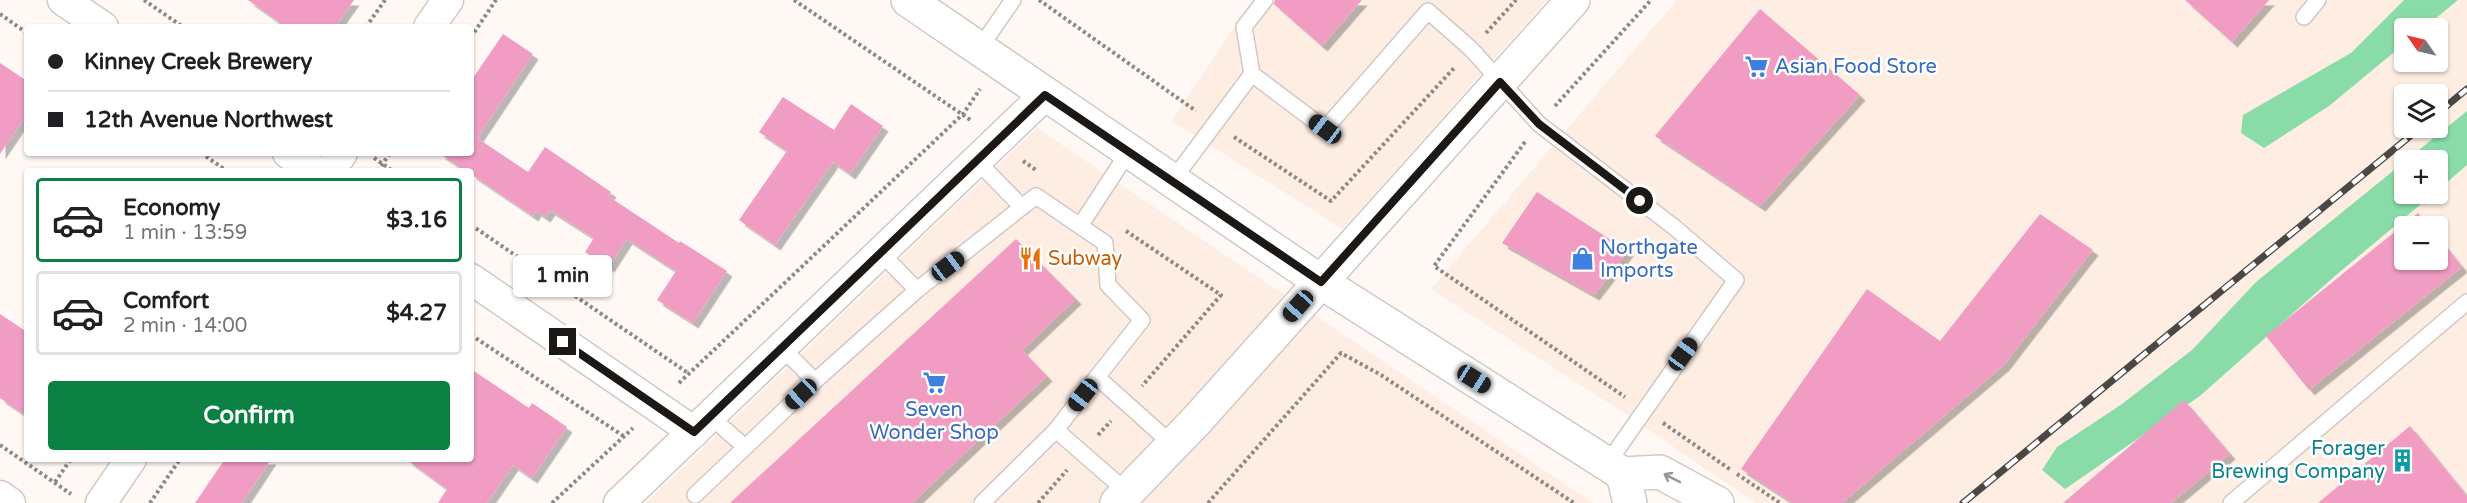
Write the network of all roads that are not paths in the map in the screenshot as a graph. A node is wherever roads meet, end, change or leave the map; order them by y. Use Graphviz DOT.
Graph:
graph roads {
  1 [pos="63,0"];
  2 [pos="448,0"];
  3 [pos="908,0"];
  4 [pos="1013,0"];
  5 [pos="1265,0"];
  6 [pos="1573,0"];
  7 [pos="2318,0"];
  8 [pos="1429,6"];
  9 [pos="2304,17"];
  10 [pos="99,24"];
  11 [pos="431,24"];
  12 [pos="979,49"];
  13 [pos="1252,74"];
  14 [pos="1500,82"];
  15 [pos="1045,95"];
  16 [pos="1129,152"];
  17 [pos="292,156"];
  18 [pos="976,161"];
  19 [pos="310,168"];
  20 [pos="1172,181"];
  21 [pos="1023,207"];
  22 [pos="1080,226"];
  23 [pos="881,253"];
  24 [pos="474,281"];
  25 [pos="1321,282"];
  26 [pos="917,290"];
  27 [pos="2467,302"];
  28 [pos="782,348"];
  29 [pos="1097,377"];
  30 [pos="815,381"];
  31 [pos="702,424"];
  32 [pos="1056,430"];
  33 [pos="1173,445"];
  34 [pos="745,447"];
  35 [pos="129,462"];
  36 [pos="1620,480"];
  37 [pos="695,495"];
  38 [pos="0,496"];
  39 [pos="1122,498"];
  40 [pos="10,503"];
  41 [pos="101,503"];
  42 [pos="619,503"];
  43 [pos="982,503"];
  44 [pos="1717,503"];
  45 [pos="2231,503"];
  1 -- 10 [label="street"];
  2 -- 11 [label="street"];
  3 -- 12 [label="main road"];
  4 -- 12 [label="lane"];
  5 -- 13 [label="lane"];
  6 -- 14 [label="main road"];
  7 -- 9 [label="lane"];
  8 -- 13 [label="lane"];
  8 -- 14 [label="lane"];
  12 -- 15 [label="main road"];
  13 -- 20 [label="lane"];
  14 -- 25 [label="main road"];
  14 -- 36 [label="lane"];
  15 -- 16 [label="main road"];
  15 -- 18 [label="street"];
  16 -- 20 [label="main road"];
  16 -- 22 [label="lane"];
  17 -- 19 [label="street"];
  18 -- 21 [label="lane"];
  18 -- 23 [label="street"];
  20 -- 25 [label="main road"];
  21 -- 22 [label="lane"];
  21 -- 26 [label="lane"];
  22 -- 29 [label="lane"];
  23 -- 26 [label="lane"];
  23 -- 28 [label="street"];
  24 -- 31 [label="street"];
  25 -- 33 [label="main road"];
  25 -- 36 [label="main road"];
  26 -- 30 [label="lane"];
  27 -- 45 [label="lane"];
  28 -- 30 [label="lane"];
  28 -- 31 [label="street"];
  29 -- 32 [label="lane"];
  29 -- 33 [label="lane"];
  30 -- 34 [label="lane"];
  31 -- 34 [label="lane"];
  31 -- 42 [label="street"];
  32 -- 39 [label="lane"];
  32 -- 43 [label="lane"];
  33 -- 39 [label="main road"];
  34 -- 37 [label="lane"];
  35 -- 41 [label="street"];
  44 -- 36 [label="main road, one-way"];
  38 -- 40 [label="street"];
}
